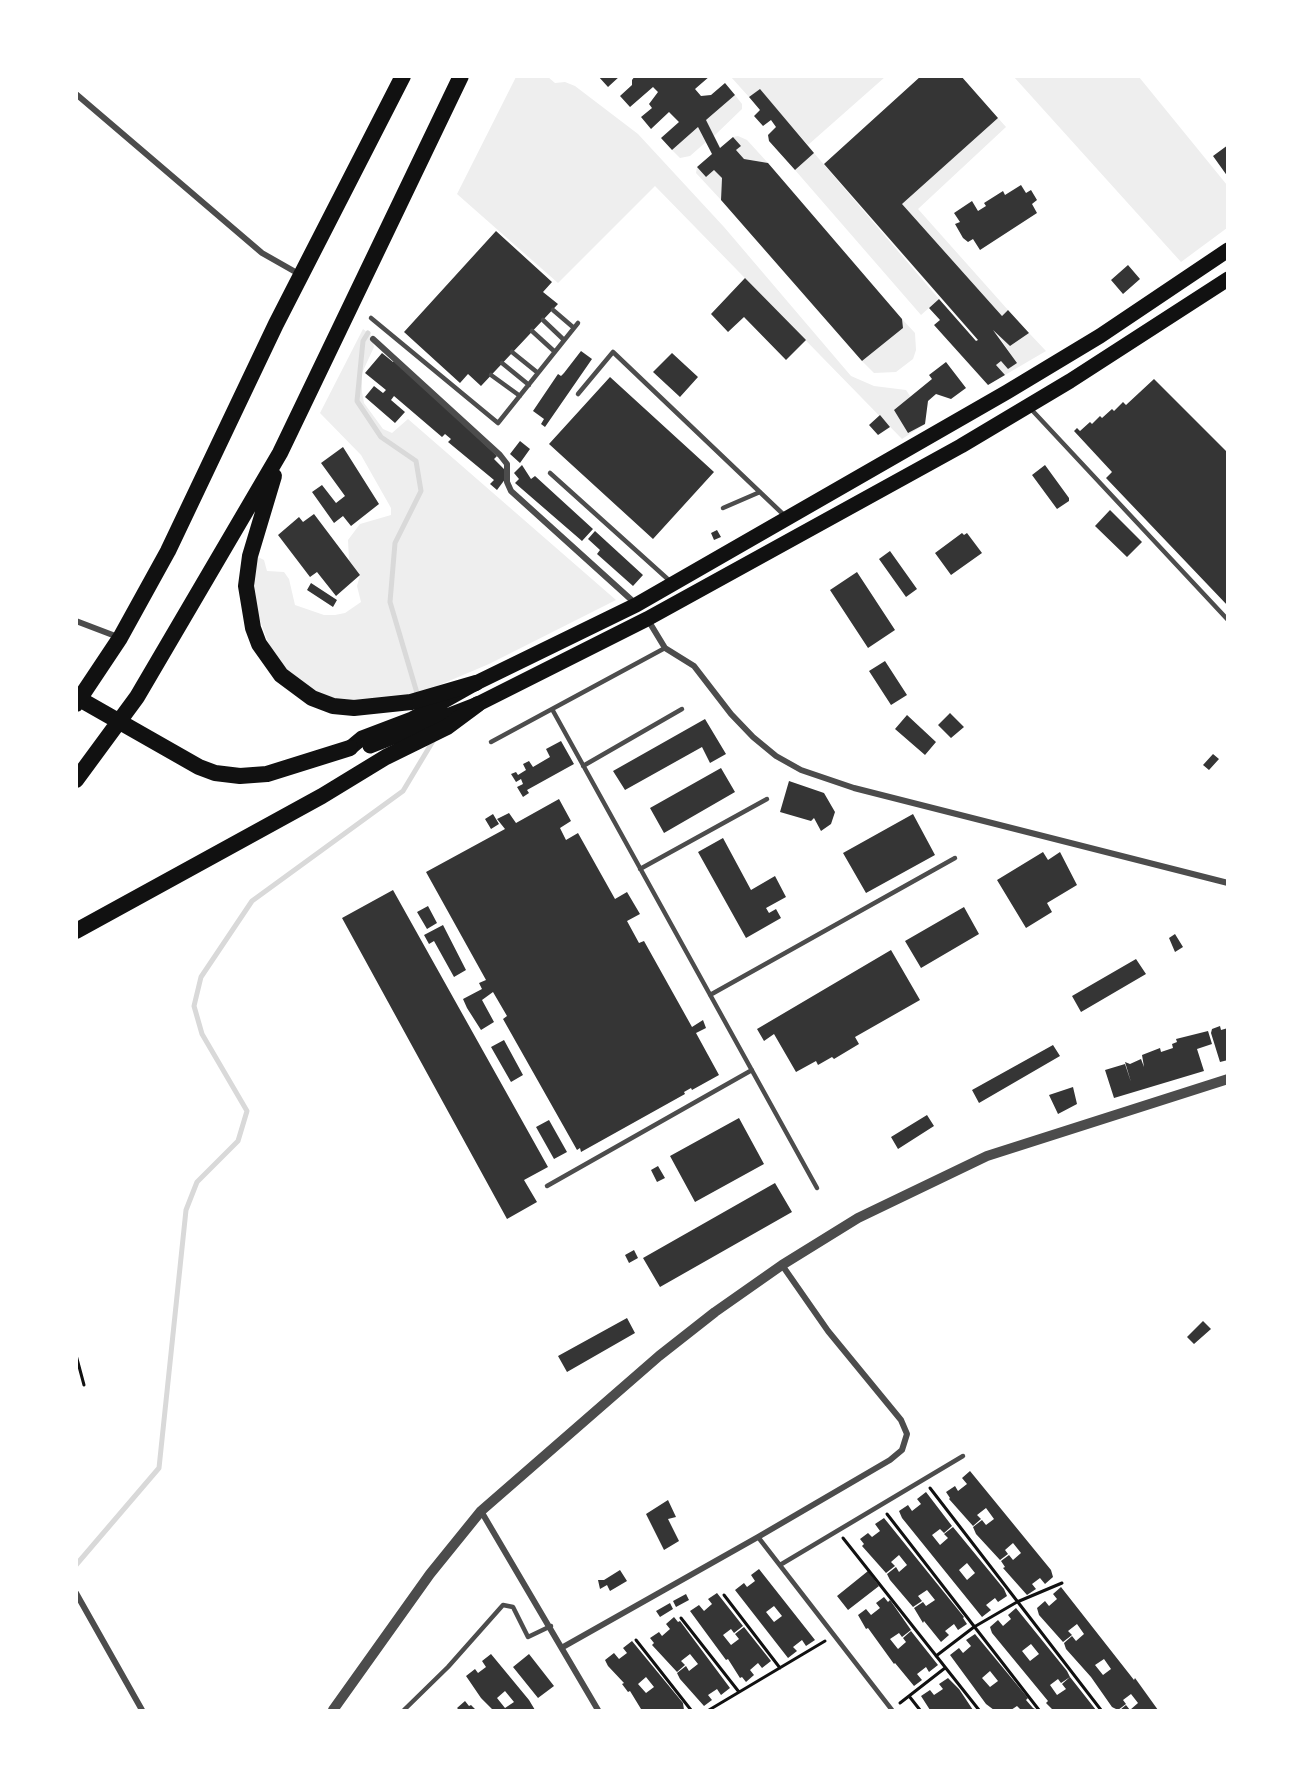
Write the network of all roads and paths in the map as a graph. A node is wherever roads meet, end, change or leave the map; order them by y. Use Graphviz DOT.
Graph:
graph roads {
  1 [pos="403,76"];
  2 [pos="461,76"];
  3 [pos="76,94"];
  4 [pos="1227,250"];
  5 [pos="302,276"];
  6 [pos="1227,279"];
  7 [pos="1172,288"];
  8 [pos="1185,308"];
  9 [pos="553,310"];
  10 [pos="371,318"];
  11 [pos="543,320"];
  12 [pos="578,323"];
  13 [pos="574,328"];
  14 [pos="532,331"];
  15 [pos="374,339"];
  16 [pos="564,340"];
  17 [pos="512,352"];
  18 [pos="555,352"];
  19 [pos="502,363"];
  20 [pos="538,373"];
  21 [pos="491,375"];
  22 [pos="529,385"];
  23 [pos="1007,392"];
  24 [pos="578,394"];
  25 [pos="520,396"];
  26 [pos="1024,409"];
  27 [pos="949,426"];
  28 [pos="961,446"];
  29 [pos="280,453"];
  30 [pos="550,473"];
  31 [pos="760,492"];
  32 [pos="723,508"];
  33 [pos="787,518"];
  34 [pos="673,584"];
  35 [pos="636,605"];
  36 [pos="647,620"];
  37 [pos="1227,620"];
  38 [pos="76,621"];
  39 [pos="120,638"];
  40 [pos="665,648"];
  41 [pos="476,683"];
  42 [pos="76,696"];
  43 [pos="76,704"];
  44 [pos="478,704"];
  45 [pos="552,710"];
  46 [pos="682,710"];
  47 [pos="490,742"];
  48 [pos="350,748"];
  49 [pos="583,766"];
  50 [pos="76,780"];
  51 [pos="767,799"];
  52 [pos="955,858"];
  53 [pos="640,869"];
  54 [pos="1227,883"];
  55 [pos="76,931"];
  56 [pos="710,995"];
  57 [pos="752,1070"];
  58 [pos="1227,1079"];
  59 [pos="547,1186"];
  60 [pos="817,1188"];
  61 [pos="782,1265"];
  62 [pos="76,1355"];
  63 [pos="84,1385"];
  64 [pos="963,1456"];
  65 [pos="923,1479"];
  66 [pos="880,1505"];
  67 [pos="481,1511"];
  68 [pos="837,1531"];
  69 [pos="758,1537"];
  70 [pos="780,1565"];
  71 [pos="1062,1583"];
  72 [pos="76,1593"];
  73 [pos="724,1595"];
  74 [pos="1017,1602"];
  75 [pos="681,1618"];
  76 [pos="551,1626"];
  77 [pos="974,1627"];
  78 [pos="835,1635"];
  79 [pos="636,1640"];
  80 [pos="563,1647"];
  81 [pos="936,1656"];
  82 [pos="780,1668"];
  83 [pos="945,1668"];
  84 [pos="740,1692"];
  85 [pos="909,1696"];
  86 [pos="142,1710"];
  87 [pos="333,1710"];
  88 [pos="404,1710"];
  89 [pos="598,1710"];
  90 [pos="691,1710"];
  91 [pos="709,1710"];
  92 [pos="892,1710"];
  93 [pos="920,1710"];
  94 [pos="979,1710"];
  95 [pos="1039,1710"];
  96 [pos="1101,1710"];
  1 -- 5 [label="highway"];
  2 -- 29 [label="highway"];
  3 -- 5 [label="street"];
  4 -- 7 [label="main road"];
  5 -- 39 [label="highway"];
  6 -- 8 [label="main road"];
  7 -- 8 [label="main road"];
  7 -- 23 [label="main road"];
  8 -- 26 [label="main road"];
  9 -- 13 [label="lane"];
  10 -- 25 [label="lane"];
  11 -- 16 [label="lane"];
  12 -- 13 [label="lane"];
  13 -- 16 [label="lane"];
  14 -- 18 [label="lane"];
  15 -- 35 [label="street"];
  16 -- 18 [label="lane"];
  17 -- 20 [label="lane"];
  18 -- 20 [label="lane"];
  19 -- 22 [label="lane"];
  20 -- 22 [label="lane"];
  21 -- 25 [label="lane"];
  22 -- 25 [label="lane"];
  23 -- 26 [label="main road"];
  23 -- 27 [label="main road"];
  24 -- 31 [label="lane"];
  26 -- 28 [label="main road"];
  26 -- 37 [label="lane"];
  27 -- 28 [label="main road"];
  27 -- 33 [label="main road"];
  28 -- 36 [label="main road"];
  29 -- 41 [label="highway"];
  29 -- 50 [label="highway"];
  30 -- 34 [label="lane"];
  31 -- 32 [label="lane"];
  31 -- 33 [label="lane"];
  33 -- 34 [label="main road"];
  34 -- 35 [label="main road"];
  35 -- 41 [label="main road"];
  36 -- 40 [label="street"];
  36 -- 44 [label="main road"];
  38 -- 39 [label="street"];
  39 -- 43 [label="highway"];
  40 -- 45 [label="lane"];
  40 -- 54 [label="street"];
  41 -- 48 [label="main road"];
  42 -- 48 [label="highway"];
  44 -- 48 [label="main road"];
  44 -- 55 [label="highway"];
  45 -- 47 [label="lane"];
  45 -- 49 [label="lane"];
  46 -- 49 [label="lane"];
  49 -- 53 [label="lane"];
  51 -- 53 [label="lane"];
  52 -- 56 [label="lane"];
  53 -- 56 [label="lane"];
  56 -- 57 [label="lane"];
  57 -- 59 [label="lane"];
  57 -- 60 [label="lane"];
  58 -- 61 [label="street"];
  61 -- 67 [label="street"];
  61 -- 69 [label="street"];
  62 -- 63 [label="path"];
  64 -- 65 [label="lane"];
  65 -- 66 [label="lane"];
  65 -- 74 [label="path"];
  66 -- 68 [label="lane"];
  66 -- 77 [label="path"];
  67 -- 76 [label="street"];
  67 -- 87 [label="street"];
  68 -- 70 [label="lane"];
  68 -- 81 [label="path"];
  69 -- 70 [label="lane"];
  69 -- 80 [label="street"];
  70 -- 78 [label="lane"];
  71 -- 74 [label="path"];
  72 -- 86 [label="street"];
  73 -- 82 [label="path"];
  74 -- 77 [label="path"];
  74 -- 96 [label="path"];
  75 -- 84 [label="path"];
  76 -- 80 [label="street"];
  76 -- 88 [label="lane"];
  77 -- 81 [label="path"];
  77 -- 95 [label="path"];
  78 -- 82 [label="path"];
  78 -- 92 [label="lane"];
  79 -- 90 [label="path"];
  80 -- 89 [label="street"];
  81 -- 83 [label="path"];
  82 -- 84 [label="path"];
  83 -- 85 [label="path"];
  83 -- 94 [label="path"];
  84 -- 91 [label="path"];
  85 -- 92 [label="path"];
  85 -- 93 [label="path"];
}
